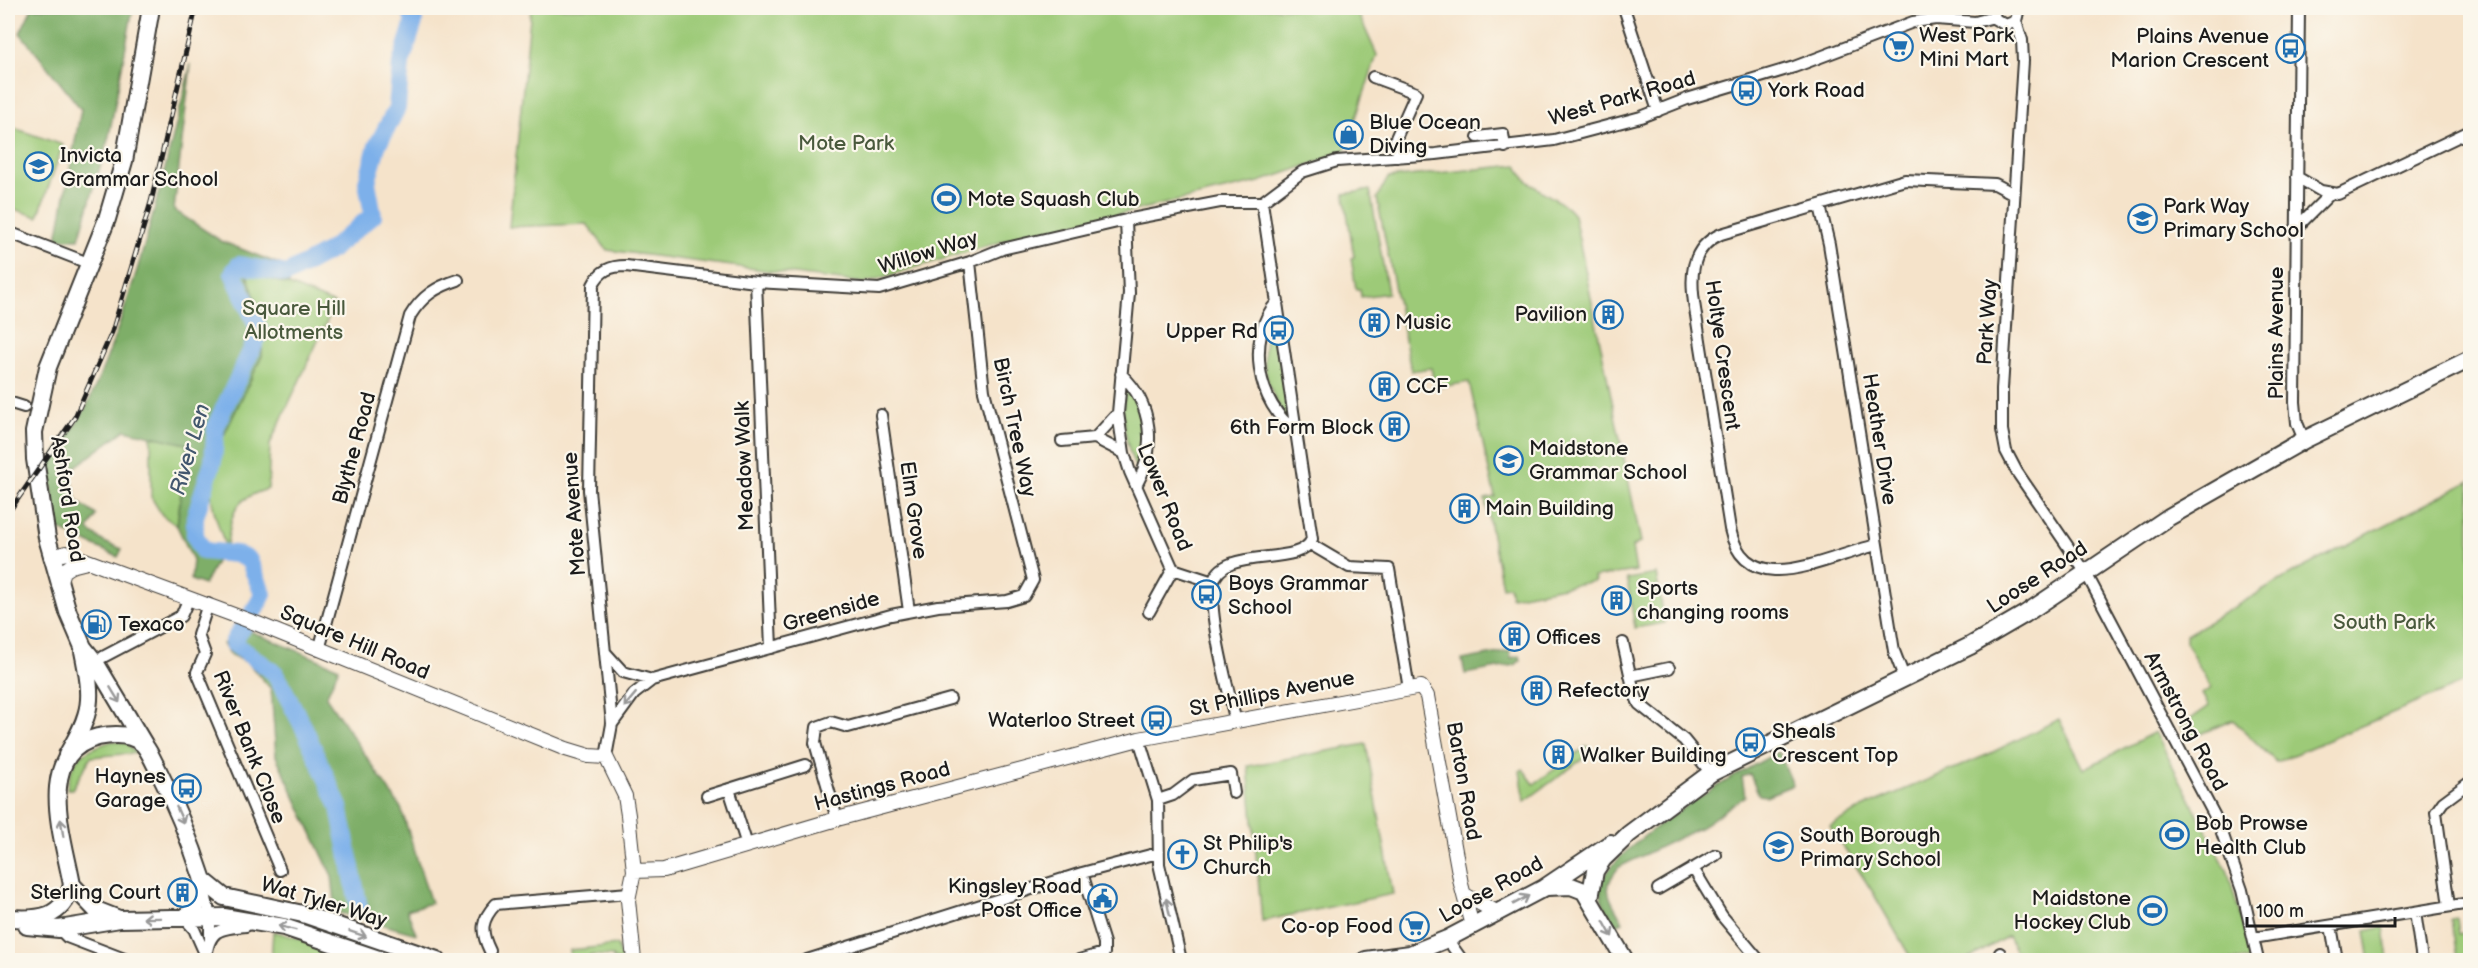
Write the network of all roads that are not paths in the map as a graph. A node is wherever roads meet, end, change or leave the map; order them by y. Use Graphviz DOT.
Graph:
graph roads {
  1 [pos="151,8"];
  2 [pos="1624,8"];
  3 [pos="2019,8"];
  4 [pos="2299,8"];
  5 [pos="1994,12"];
  6 [pos="2016,21"];
  7 [pos="1373,77"];
  8 [pos="1658,111"];
  9 [pos="2470,131"];
  10 [pos="1478,137"];
  11 [pos="1505,147"];
  12 [pos="1398,157"];
  13 [pos="2015,172"];
  14 [pos="2297,177"];
  15 [pos="1995,184"];
  16 [pos="2014,194"];
  17 [pos="2330,194"];
  18 [pos="1262,202"];
  19 [pos="1820,206"];
  20 [pos="1126,220"];
  21 [pos="2295,229"];
  22 [pos="8,232"];
  23 [pos="970,262"];
  24 [pos="88,263"];
  25 [pos="603,271"];
  26 [pos="458,280"];
  27 [pos="756,282"];
  28 [pos="1278,302"];
  29 [pos="2470,359"];
  30 [pos="1121,374"];
  31 [pos="8,402"];
  32 [pos="24,407"];
  33 [pos="1118,413"];
  34 [pos="881,415"];
  35 [pos="1296,430"];
  36 [pos="1095,438"];
  37 [pos="2304,440"];
  38 [pos="1062,441"];
  39 [pos="1124,453"];
  40 [pos="1136,486"];
  41 [pos="1310,544"];
  42 [pos="1877,545"];
  43 [pos="51,557"];
  44 [pos="87,562"];
  45 [pos="1173,569"];
  46 [pos="2086,573"];
  47 [pos="1213,582"];
  48 [pos="59,585"];
  49 [pos="1024,596"];
  50 [pos="189,598"];
  51 [pos="208,604"];
  52 [pos="909,611"];
  53 [pos="1149,612"];
  54 [pos="1623,643"];
  55 [pos="83,647"];
  56 [pos="771,648"];
  57 [pos="319,650"];
  58 [pos="604,652"];
  59 [pos="104,657"];
  60 [pos="1669,668"];
  61 [pos="1630,676"];
  62 [pos="1904,677"];
  63 [pos="652,680"];
  64 [pos="1409,689"];
  65 [pos="950,699"];
  66 [pos="1236,722"];
  67 [pos="612,724"];
  68 [pos="1140,739"];
  69 [pos="144,744"];
  70 [pos="67,754"];
  71 [pos="606,757"];
  72 [pos="806,765"];
  73 [pos="1711,773"];
  74 [pos="2470,782"];
  75 [pos="729,789"];
  76 [pos="1234,793"];
  77 [pos="707,796"];
  78 [pos="1158,800"];
  79 [pos="837,819"];
  80 [pos="1629,834"];
  81 [pos="747,845"];
  82 [pos="1158,853"];
  83 [pos="1716,855"];
  84 [pos="1693,868"];
  85 [pos="280,870"];
  86 [pos="634,871"];
  87 [pos="1082,873"];
  88 [pos="203,880"];
  89 [pos="72,885"];
  90 [pos="1544,888"];
  91 [pos="1658,889"];
  92 [pos="629,893"];
  93 [pos="1465,895"];
  94 [pos="1590,898"];
  95 [pos="2470,903"];
  96 [pos="2449,906"];
  97 [pos="2415,912"];
  98 [pos="1498,913"];
  99 [pos="210,917"];
  100 [pos="8,918"];
  101 [pos="184,918"];
  102 [pos="120,919"];
  103 [pos="262,924"];
  104 [pos="2331,926"];
  105 [pos="1472,927"];
  106 [pos="59,929"];
  107 [pos="2253,938"];
  108 [pos="1447,939"];
  109 [pos="210,944"];
  110 [pos="490,951"];
  111 [pos="206,958"];
  112 [pos="827,958"];
  113 [pos="125,960"];
  114 [pos="382,960"];
  115 [pos="437,960"];
  116 [pos="634,960"];
  117 [pos="807,960"];
  118 [pos="1079,960"];
  119 [pos="1181,960"];
  120 [pos="1366,960"];
  121 [pos="1462,960"];
  122 [pos="1625,960"];
  123 [pos="1759,960"];
  124 [pos="2258,960"];
  125 [pos="2337,960"];
  126 [pos="2422,960"];
  1 -- 24 [label="main road, Ashford Road"];
  2 -- 8 [label="street"];
  3 -- 6 [label="street"];
  4 -- 14 [label="street, Plains Avenue"];
  5 -- 6 [label="street, West Park Road"];
  5 -- 8 [label="street, West Park Road"];
  6 -- 13 [label="street, Park Way"];
  7 -- 12 [label="street"];
  8 -- 11 [label="street, West Park Road"];
  9 -- 17 [label="street"];
  10 -- 11 [label="street"];
  11 -- 12 [label="street, West Park Road"];
  12 -- 18 [label="street, West Park Road"];
  13 -- 15 [label="street"];
  13 -- 16 [label="street, Park Way"];
  14 -- 17 [label="street"];
  14 -- 21 [label="street, Plains Avenue"];
  15 -- 16 [label="street, Holtye Crescent"];
  15 -- 19 [label="street, Holtye Crescent"];
  16 -- 46 [label="street, Park Way"];
  17 -- 21 [label="street"];
  18 -- 20 [label="street, Willow Way"];
  18 -- 28 [label="street"];
  19 -- 42 [label="street, Heather Drive"];
  19 -- 42 [label="street, Holtye Crescent"];
  20 -- 23 [label="street, Willow Way"];
  20 -- 30 [label="street, Lower Road"];
  21 -- 37 [label="street, Plains Avenue"];
  22 -- 24 [label="street"];
  23 -- 27 [label="street, Willow Way"];
  23 -- 49 [label="street, Birch Tree Way"];
  24 -- 43 [label="main road, Ashford Road"];
  25 -- 27 [label="street, Willow Way"];
  25 -- 58 [label="street, Mote Avenue"];
  26 -- 57 [label="street, Blythe Road"];
  27 -- 56 [label="street, Meadow Walk"];
  28 -- 35 [label="street"];
  28 -- 35 [label="street"];
  29 -- 37 [label="main road, Loose Road"];
  30 -- 33 [label="street, Lower Road"];
  30 -- 40 [label="street"];
  31 -- 32 [label="street"];
  33 -- 36 [label="street"];
  33 -- 39 [label="street, Lower Road"];
  34 -- 52 [label="street, Elm Grove"];
  35 -- 41 [label="street"];
  36 -- 38 [label="street"];
  36 -- 39 [label="street"];
  37 -- 46 [label="main road, Loose Road"];
  39 -- 40 [label="street, Lower Road"];
  40 -- 45 [label="street, Lower Road"];
  41 -- 47 [label="street"];
  41 -- 64 [label="street"];
  42 -- 62 [label="street, Heather Drive"];
  43 -- 44 [label="street, Square Hill Road"];
  43 -- 48 [label="main road, Ashford Road"];
  44 -- 48 [label="street"];
  44 -- 50 [label="street, Square Hill Road"];
  45 -- 47 [label="street, Lower Road"];
  45 -- 53 [label="street"];
  46 -- 62 [label="main road, Loose Road"];
  46 -- 107 [label="street, Armstrong Road"];
  47 -- 66 [label="street"];
  48 -- 55 [label="main road, Ashford Road"];
  49 -- 52 [label="street, Greenside"];
  50 -- 51 [label="street, Square Hill Road"];
  50 -- 59 [label="street"];
  51 -- 57 [label="street, Square Hill Road"];
  51 -- 85 [label="street, River Bank Close"];
  52 -- 56 [label="street, Greenside"];
  54 -- 61 [label="street"];
  55 -- 69 [label="main road, Ashford Road, one-way"];
  55 -- 70 [label="main road"];
  56 -- 63 [label="street, Greenside"];
  57 -- 71 [label="street, Square Hill Road"];
  58 -- 63 [label="street"];
  58 -- 67 [label="street, Mote Avenue"];
  60 -- 61 [label="street"];
  61 -- 73 [label="street"];
  62 -- 73 [label="main road, Loose Road"];
  63 -- 67 [label="street, Greenside, one-way"];
  64 -- 66 [label="street, St Phillips Avenue"];
  64 -- 93 [label="street, Barton Road"];
  65 -- 79 [label="street"];
  66 -- 68 [label="street, St Phillips Avenue"];
  67 -- 71 [label="street, Mote Avenue"];
  68 -- 78 [label="street"];
  68 -- 79 [label="street, Hastings Road"];
  69 -- 70 [label="main road"];
  69 -- 88 [label="main road, Ashford Road, one-way"];
  89 -- 70 [label="main road, one-way"];
  71 -- 86 [label="street"];
  72 -- 75 [label="street"];
  73 -- 80 [label="main road, Loose Road"];
  74 -- 96 [label="street"];
  75 -- 77 [label="street"];
  75 -- 81 [label="street"];
  76 -- 78 [label="street"];
  78 -- 82 [label="street"];
  79 -- 81 [label="street, Hastings Road"];
  80 -- 90 [label="main road, Loose Road"];
  80 -- 94 [label="main road, Loose Road"];
  81 -- 86 [label="street, Hastings Road"];
  82 -- 87 [label="street"];
  119 -- 82 [label="street, one-way"];
  83 -- 84 [label="street"];
  84 -- 91 [label="street"];
  84 -- 123 [label="street"];
  86 -- 92 [label="street"];
  87 -- 112 [label="street"];
  87 -- 118 [label="street"];
  88 -- 99 [label="street, Ashford Road"];
  88 -- 101 [label="main road"];
  88 -- 115 [label="main road, Wat Tyler Way, one-way"];
  89 -- 100 [label="main road"];
  89 -- 102 [label="main road"];
  90 -- 94 [label="main road"];
  98 -- 90 [label="main road, Loose Road, one-way"];
  92 -- 110 [label="street"];
  92 -- 116 [label="street"];
  93 -- 98 [label="street"];
  93 -- 105 [label="street, Barton Road"];
  94 -- 122 [label="main road, one-way"];
  95 -- 96 [label="street"];
  96 -- 97 [label="street"];
  97 -- 104 [label="street"];
  97 -- 126 [label="street"];
  98 -- 105 [label="main road, Loose Road"];
  99 -- 101 [label="main road, Wat Tyler Way"];
  99 -- 103 [label="main road, Wat Tyler Way"];
  99 -- 109 [label="street, Ashford Road"];
  100 -- 106 [label="main road"];
  101 -- 102 [label="main road, one-way"];
  101 -- 111 [label="street, Ashford Road"];
  102 -- 106 [label="main road"];
  103 -- 109 [label="street"];
  114 -- 103 [label="main road, Wat Tyler Way, one-way"];
  104 -- 107 [label="street"];
  104 -- 125 [label="street"];
  105 -- 108 [label="main road, Loose Road"];
  106 -- 113 [label="street"];
  107 -- 124 [label="street, Armstrong Road"];
  108 -- 120 [label="main road, Loose Road"];
  108 -- 121 [label="street"];
  109 -- 111 [label="street, Ashford Road"];
  112 -- 117 [label="street"];
}
